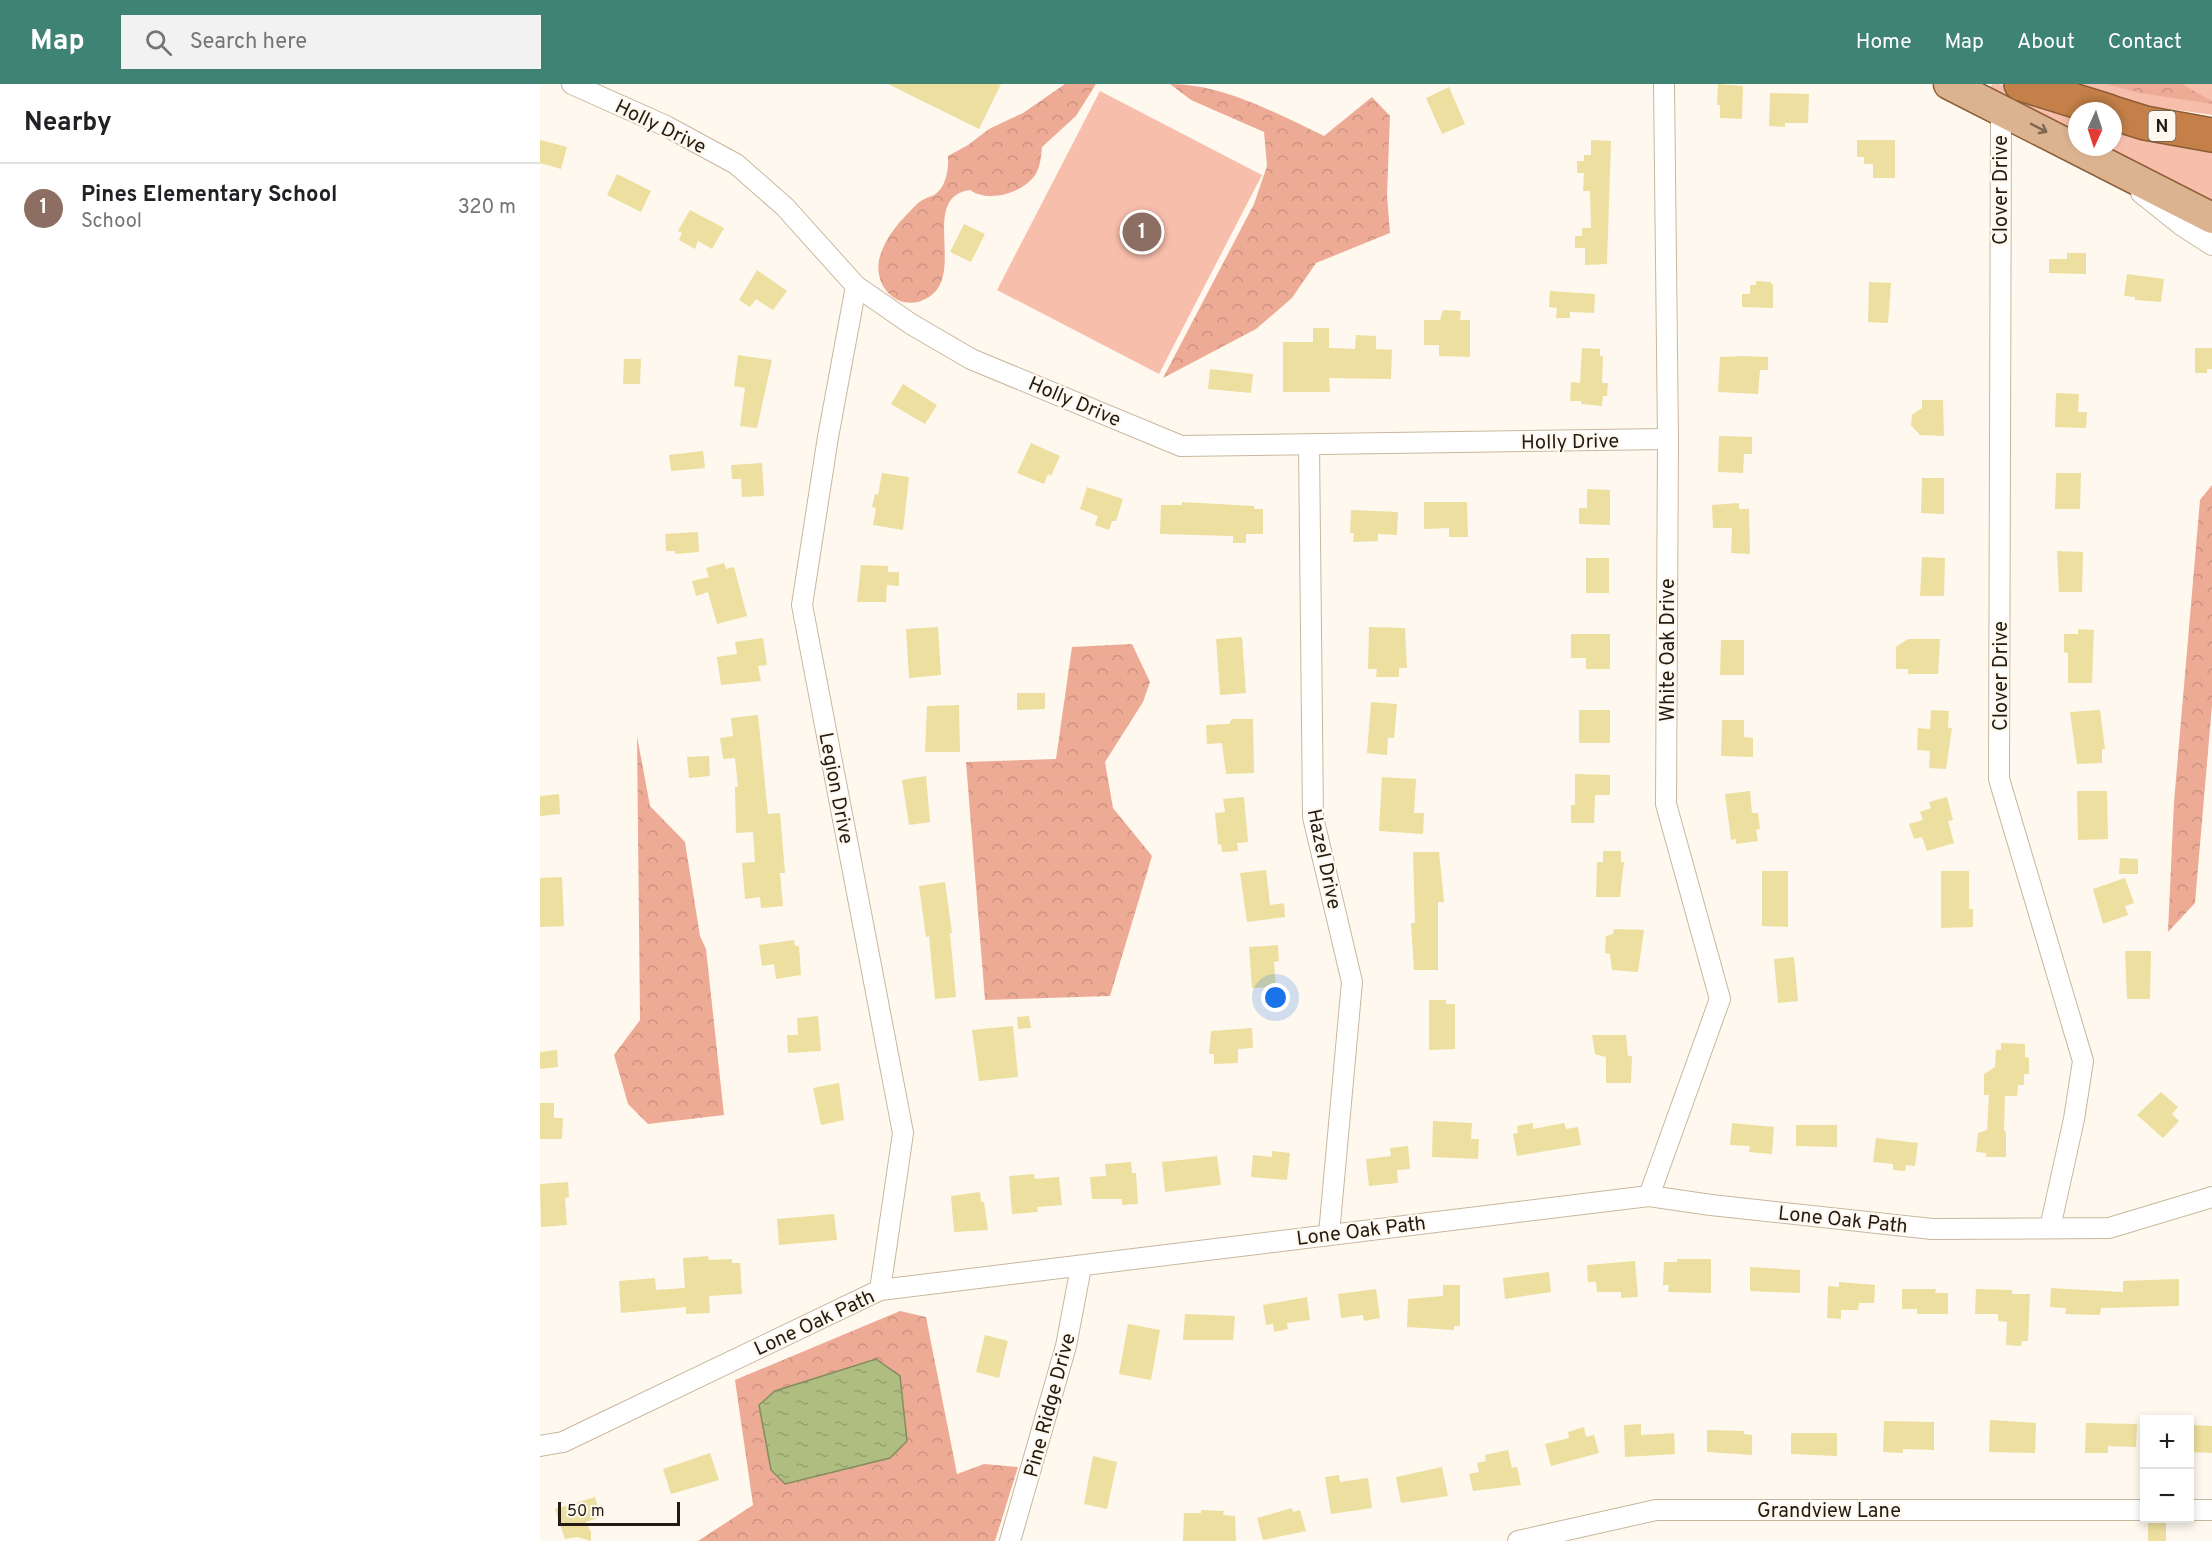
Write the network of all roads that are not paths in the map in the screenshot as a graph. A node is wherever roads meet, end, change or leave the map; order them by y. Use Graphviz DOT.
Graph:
graph roads {
  1 [pos="572,84"];
  2 [pos="1664,84"];
  3 [pos="1949,84"];
  4 [pos="2021,84"];
  5 [pos="2079,102"];
  6 [pos="2001,109"];
  7 [pos="2122,115"];
  8 [pos="2212,135"];
  9 [pos="2097,158"];
  10 [pos="2212,218"];
  11 [pos="2212,245"];
  12 [pos="856,286"];
  13 [pos="1668,440"];
  14 [pos="1309,446"];
  15 [pos="1649,1196"];
  16 [pos="2212,1197"];
  17 [pos="2050,1228"];
  18 [pos="1329,1234"];
  19 [pos="1081,1267"];
  20 [pos="880,1290"];
  21 [pos="540,1446"];
  22 [pos="2140,1510"];
  23 [pos="2194,1510"];
  24 [pos="2212,1510"];
  25 [pos="1010,1541"];
  26 [pos="1518,1541"];
  1 -- 12 [label="street, Holly Drive"];
  2 -- 13 [label="street, White Oak Drive"];
  3 -- 6 [label="main road"];
  4 -- 5 [label="highway"];
  6 -- 9 [label="main road, one-way"];
  6 -- 17 [label="street, Clover Drive"];
  7 -- 8 [label="highway, N"];
  9 -- 10 [label="main road"];
  9 -- 11 [label="street"];
  12 -- 14 [label="street, Holly Drive"];
  12 -- 20 [label="street, Legion Drive"];
  13 -- 14 [label="street, Holly Drive"];
  13 -- 15 [label="street, White Oak Drive"];
  14 -- 18 [label="street, Hazel Drive"];
  15 -- 17 [label="street, Lone Oak Path"];
  15 -- 18 [label="street, Lone Oak Path"];
  16 -- 17 [label="street, Lone Oak Path"];
  18 -- 19 [label="street, Lone Oak Path"];
  19 -- 20 [label="street, Lone Oak Path"];
  19 -- 25 [label="street, Pine Ridge Drive"];
  20 -- 21 [label="street, Lone Oak Path"];
  22 -- 26 [label="street, Grandview Lane"];
  23 -- 24 [label="street"];
}
